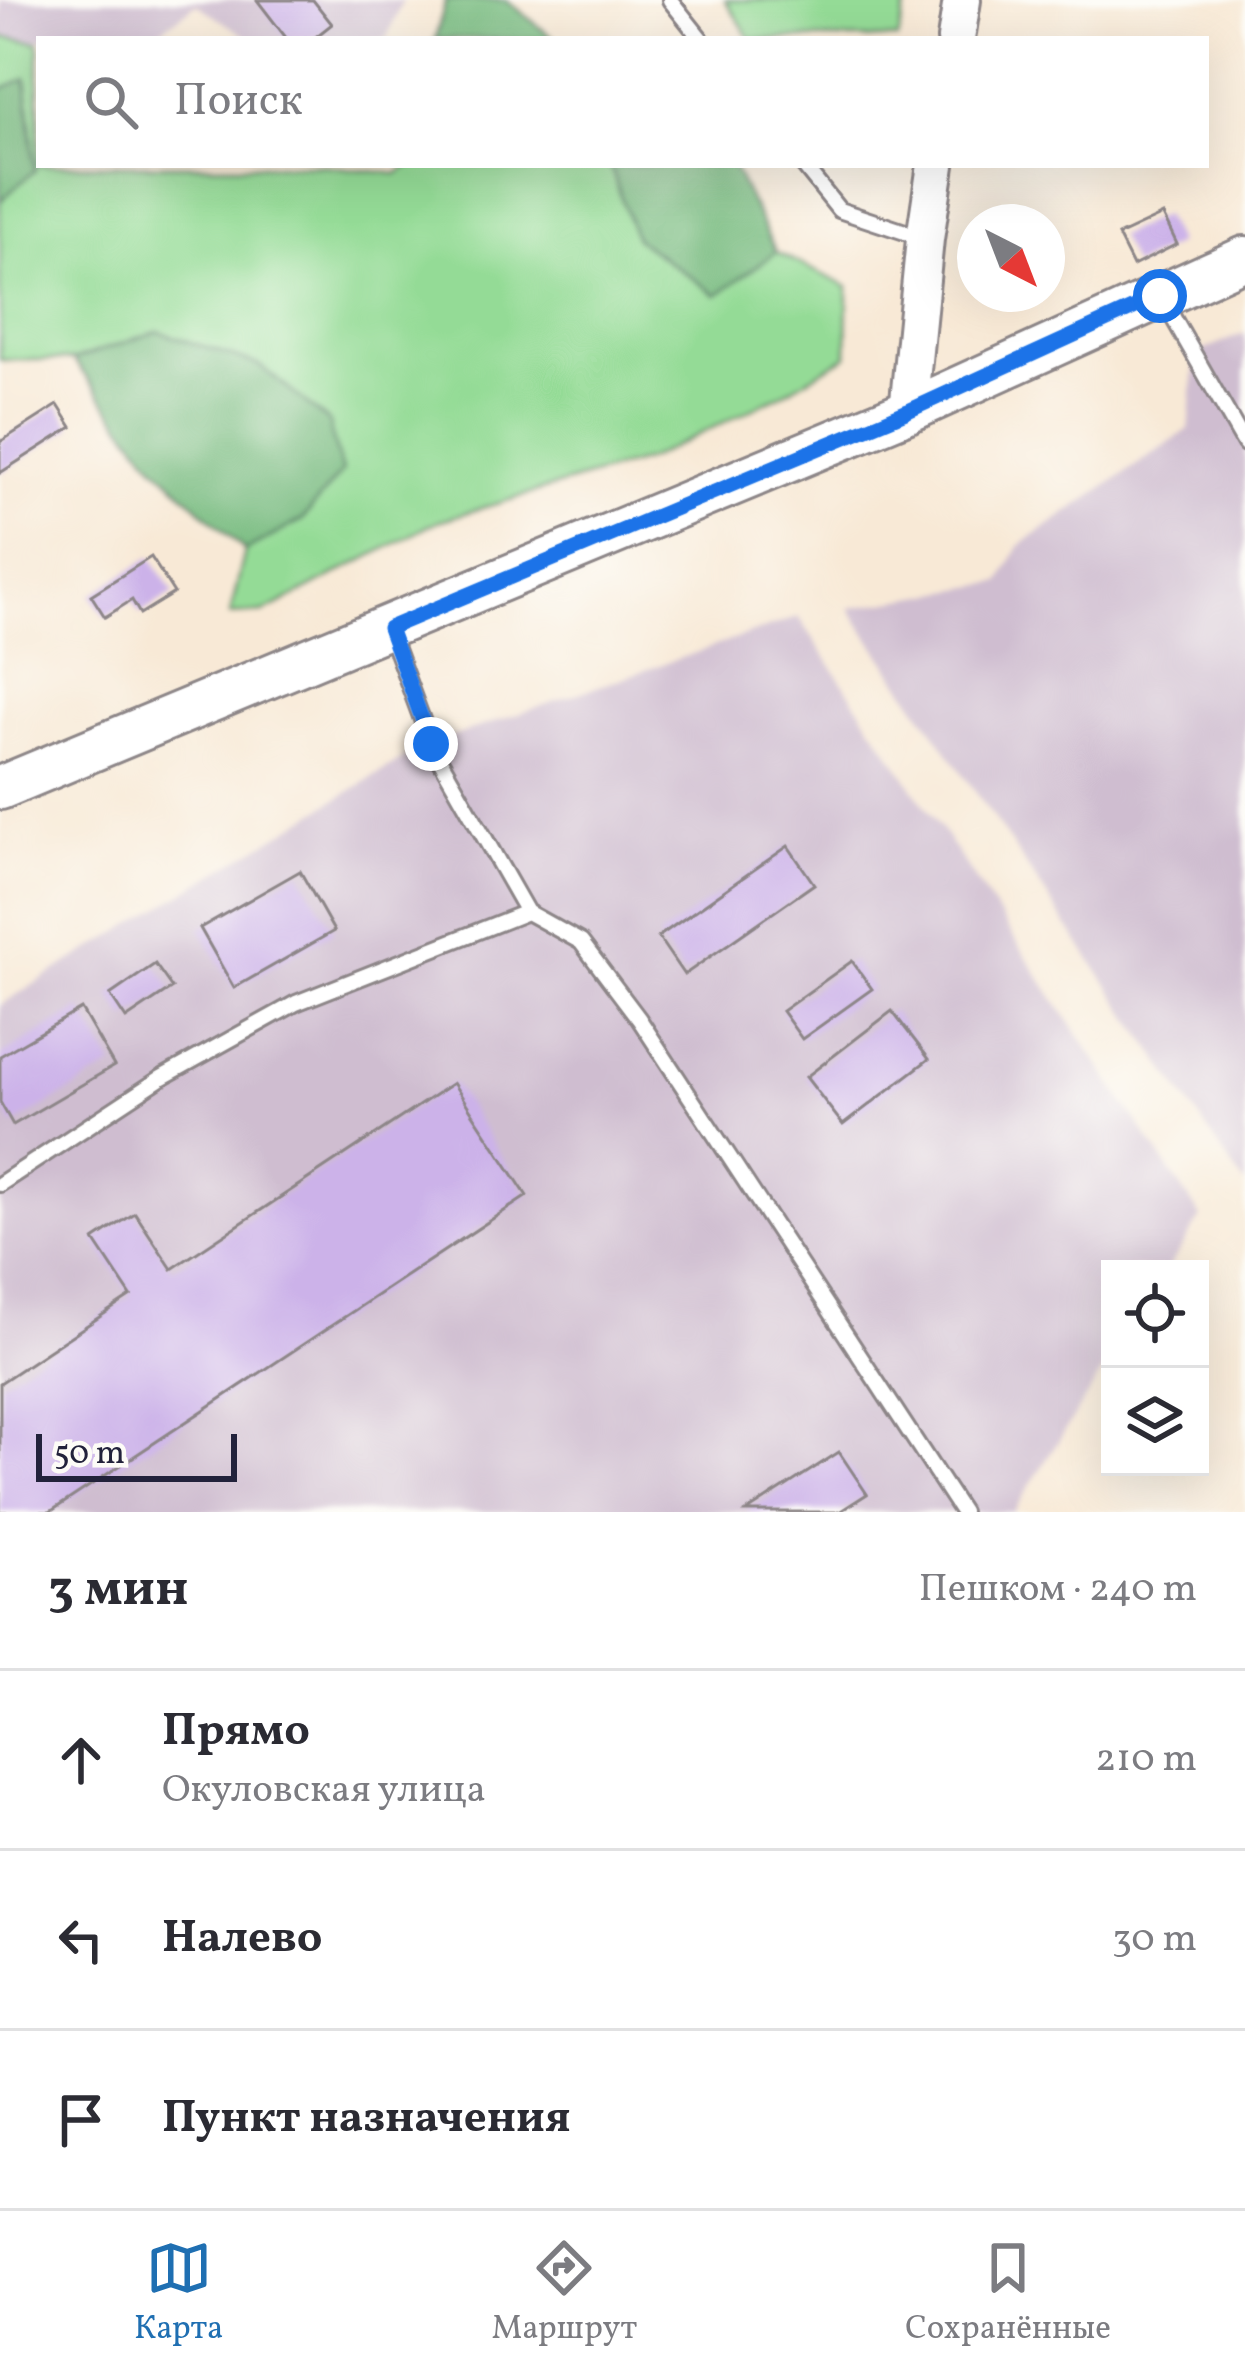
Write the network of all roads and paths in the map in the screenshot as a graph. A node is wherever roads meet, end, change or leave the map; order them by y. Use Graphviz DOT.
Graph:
graph roads {
  1 [pos="670,0"];
  2 [pos="962,0"];
  3 [pos="699,36"];
  4 [pos="956,36"];
  5 [pos="805,168"];
  6 [pos="937,168"];
  7 [pos="925,238"];
  8 [pos="1245,258"];
  9 [pos="1160,296"];
  10 [pos="908,411"];
  11 [pos="1245,444"];
  12 [pos="389,628"];
  13 [pos="0,788"];
  14 [pos="527,912"];
  15 [pos="0,1184"];
  16 [pos="962,1512"];
  1 -- 3 [label="lane"];
  2 -- 4 [label="main road"];
  5 -- 7 [label="lane"];
  6 -- 7 [label="main road"];
  7 -- 10 [label="main road"];
  8 -- 9 [label="main road"];
  9 -- 10 [label="main road"];
  9 -- 11 [label="lane"];
  10 -- 12 [label="main road"];
  12 -- 13 [label="main road"];
  12 -- 14 [label="lane"];
  14 -- 15 [label="lane"];
  14 -- 16 [label="lane"];
}
